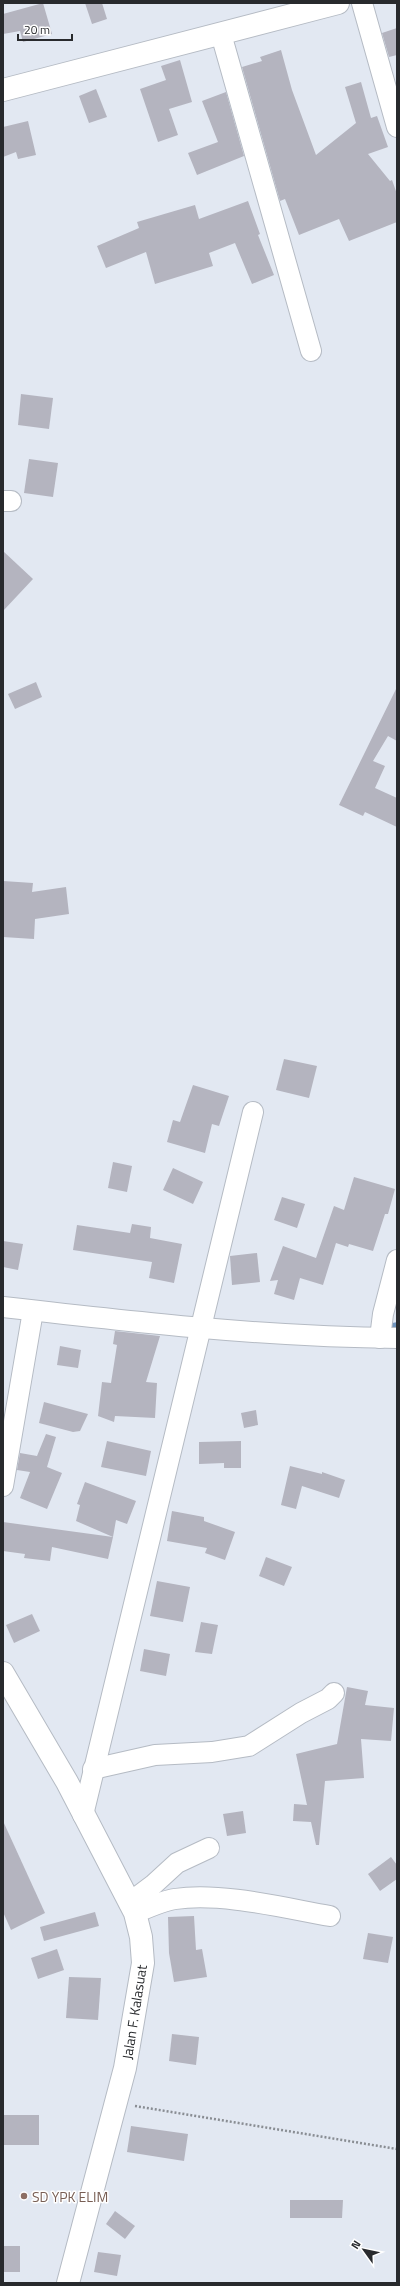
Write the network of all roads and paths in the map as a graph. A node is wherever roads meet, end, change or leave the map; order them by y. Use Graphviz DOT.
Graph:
graph roads {
  1 [pos="338,3"];
  2 [pos="362,3"];
  3 [pos="221,34"];
  4 [pos="3,90"];
  5 [pos="397,127"];
  6 [pos="311,351"];
  7 [pos="253,1112"];
  8 [pos="397,1260"];
  9 [pos="3,1307"];
  10 [pos="34,1311"];
  11 [pos="201,1327"];
  12 [pos="385,1330"];
  13 [pos="3,1486"];
  14 [pos="4,1675"];
  15 [pos="334,1693"];
  16 [pos="93,1769"];
  17 [pos="82,1814"];
  18 [pos="209,1848"];
  19 [pos="132,1908"];
  20 [pos="330,1916"];
  21 [pos="116,2103"];
  22 [pos="397,2149"];
  23 [pos="68,2283"];
  1 -- 3 [label="street"];
  2 -- 5 [label="street"];
  3 -- 4 [label="street"];
  3 -- 6 [label="street"];
  7 -- 11 [label="street"];
  8 -- 12 [label="street"];
  9 -- 10 [label="street"];
  10 -- 11 [label="street"];
  10 -- 13 [label="street"];
  11 -- 12 [label="street"];
  11 -- 16 [label="street"];
  14 -- 17 [label="street, Jalan F. Kalasuat"];
  15 -- 16 [label="street"];
  16 -- 17 [label="street"];
  17 -- 19 [label="street, Jalan F. Kalasuat"];
  18 -- 19 [label="street"];
  19 -- 20 [label="street"];
  19 -- 21 [label="street, Jalan F. Kalasuat"];
  21 -- 22 [label="path"];
  21 -- 23 [label="street, Jalan F. Kalasuat"];
}
